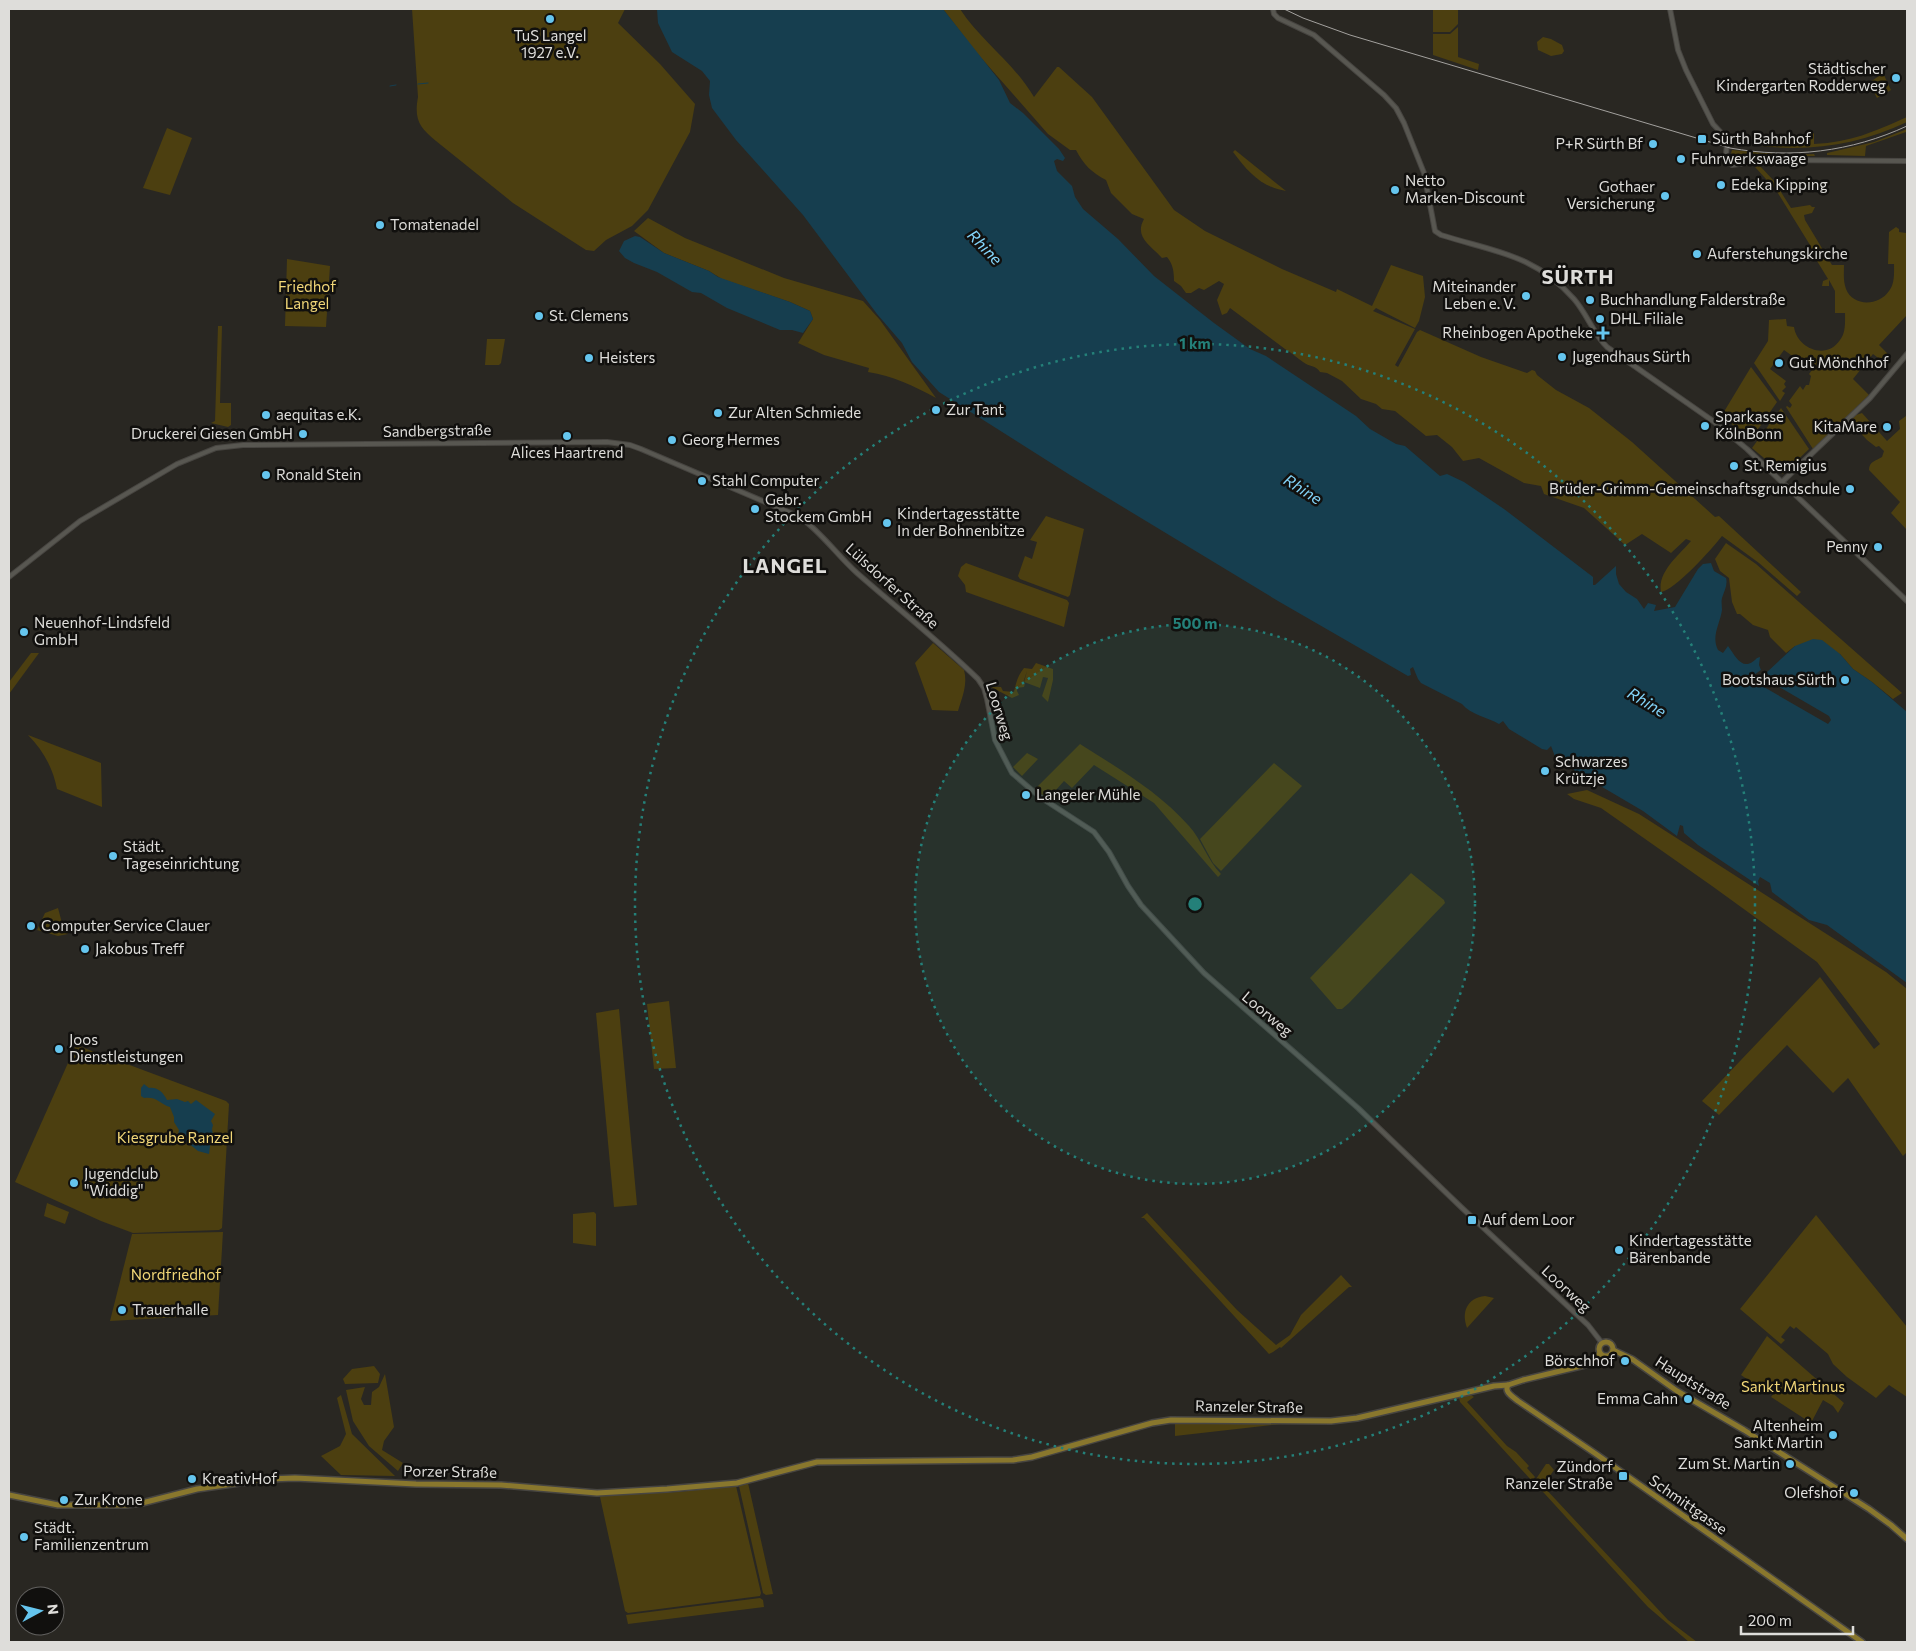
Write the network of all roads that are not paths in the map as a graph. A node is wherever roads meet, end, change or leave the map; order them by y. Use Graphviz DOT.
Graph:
graph roads {
  1 [pos="1670,9"];
  2 [pos="1274,11"];
  3 [pos="1907,161"];
  4 [pos="1907,354"];
  5 [pos="1783,481"];
  6 [pos="800,517"];
  7 [pos="9,577"];
  8 [pos="1907,601"];
  9 [pos="970,671"];
  10 [pos="1602,1343"];
  11 [pos="1613,1350"];
  12 [pos="1600,1354"];
  13 [pos="1508,1385"];
  14 [pos="892,1461"];
  15 [pos="9,1495"];
  16 [pos="1907,1539"];
  17 [pos="1862,1642"];
  1 -- 3 [label="street"];
  2 -- 5 [label="street"];
  4 -- 5 [label="street"];
  5 -- 8 [label="street"];
  6 -- 7 [label="street, Sandbergstraße"];
  6 -- 9 [label="street, Lülsdorfer Straße"];
  9 -- 10 [label="street, Loorweg"];
  10 -- 11 [label="main road"];
  10 -- 12 [label="main road"];
  11 -- 12 [label="main road"];
  11 -- 16 [label="main road, Hauptstraße"];
  12 -- 13 [label="main road, Ranzeler Straße"];
  13 -- 14 [label="main road, Ranzeler Straße"];
  13 -- 17 [label="main road, Schmittgasse"];
  14 -- 15 [label="main road, Porzer Straße"];
}
